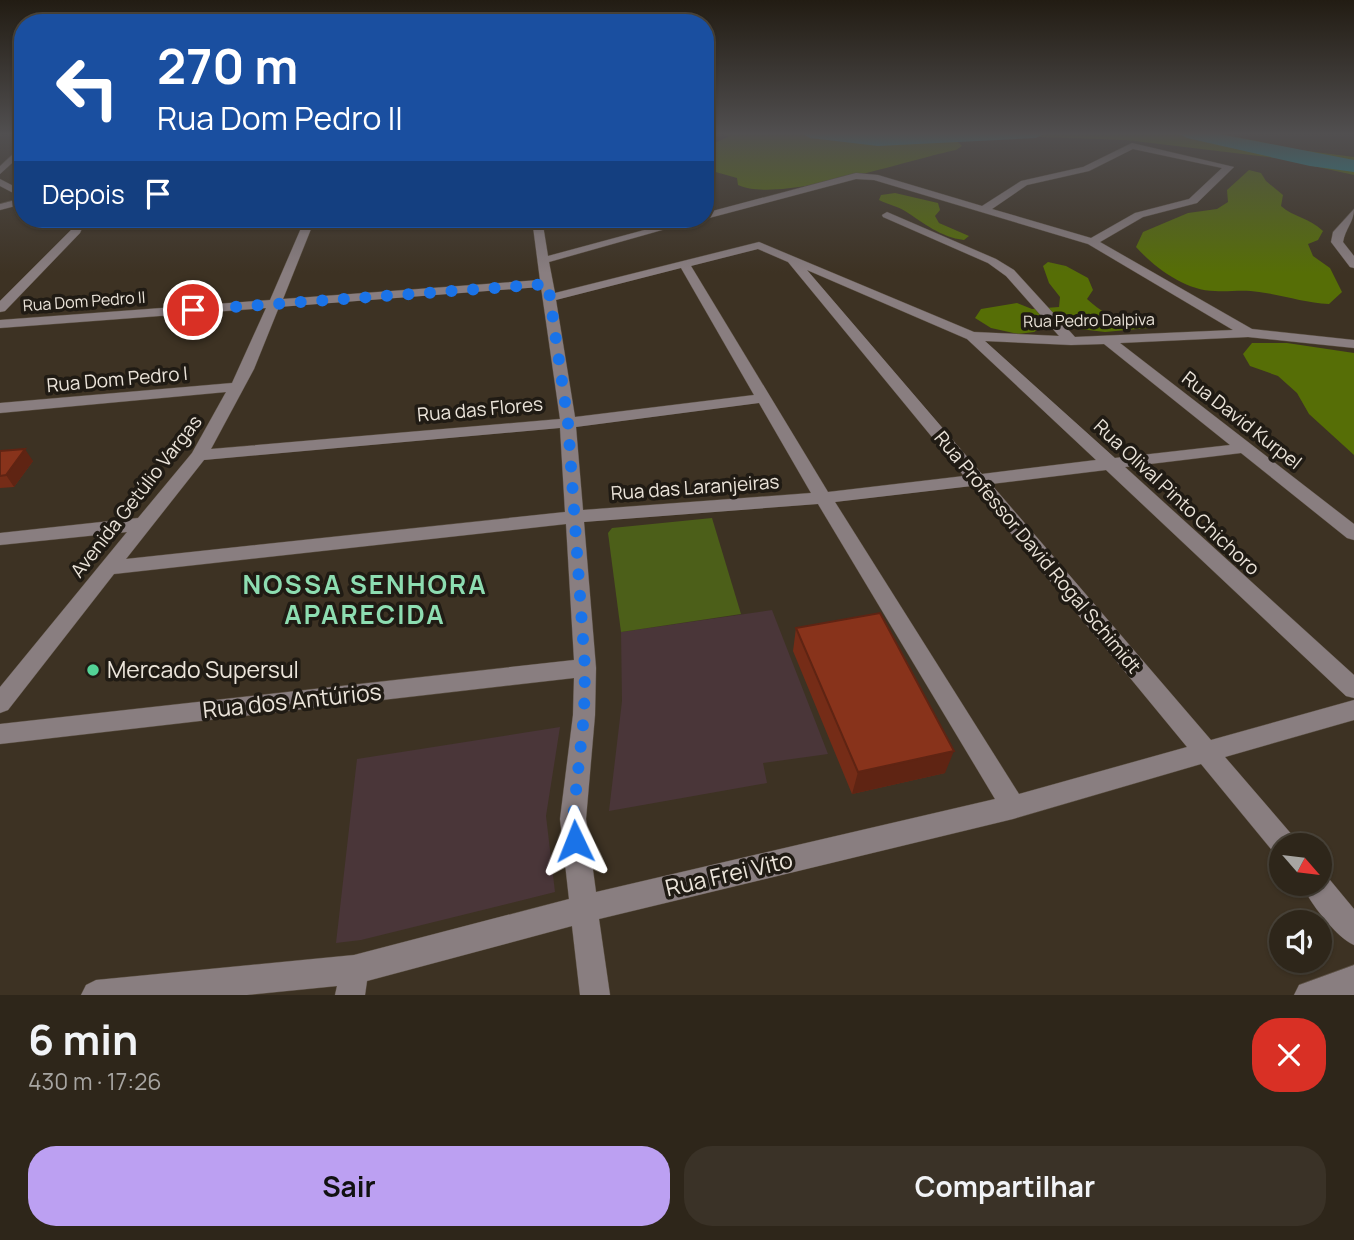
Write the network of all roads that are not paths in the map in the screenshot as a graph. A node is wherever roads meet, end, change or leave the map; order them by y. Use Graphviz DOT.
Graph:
graph roads {
  1 [pos="848,179"];
  2 [pos="880,179"];
  3 [pos="1040,179"];
  4 [pos="1216,179"];
  5 [pos="983,210"];
  6 [pos="1354,212"];
  7 [pos="714,214"];
  8 [pos="887,215"];
  9 [pos="75,228"];
  10 [pos="306,228"];
  11 [pos="539,228"];
  12 [pos="663,228"];
  13 [pos="1339,232"];
  14 [pos="1354,234"];
  15 [pos="1092,242"];
  16 [pos="759,245"];
  17 [pos="792,259"];
  18 [pos="545,260"];
  19 [pos="684,264"];
  20 [pos="1354,264"];
  21 [pos="549,291"];
  22 [pos="275,304"];
  23 [pos="0,308"];
  24 [pos="0,324"];
  25 [pos="1248,333"];
  26 [pos="972,335"];
  27 [pos="1105,338"];
  28 [pos="1071,341"];
  29 [pos="1354,344"];
  30 [pos="238,387"];
  31 [pos="764,398"];
  32 [pos="0,408"];
  33 [pos="568,423"];
  34 [pos="1245,448"];
  35 [pos="199,455"];
  36 [pos="1109,463"];
  37 [pos="975,479"];
  38 [pos="823,498"];
  39 [pos="575,517"];
  40 [pos="144,524"];
  41 [pos="1354,534"];
  42 [pos="0,539"];
  43 [pos="107,568"];
  44 [pos="585,668"];
  45 [pos="1354,689"];
  46 [pos="0,703"];
  47 [pos="1354,710"];
  48 [pos="0,734"];
  49 [pos="1207,752"];
  50 [pos="1013,807"];
  51 [pos="1274,833"];
  52 [pos="1325,896"];
  53 [pos="583,909"];
  54 [pos="1354,931"];
  55 [pos="1354,980"];
  56 [pos="352,983"];
  57 [pos="96,995"];
  58 [pos="595,995"];
  59 [pos="1308,995"];
  1 -- 7 [label="street"];
  2 -- 5 [label="street"];
  3 -- 5 [label="street"];
  4 -- 15 [label="street"];
  5 -- 15 [label="street"];
  6 -- 13 [label="street"];
  8 -- 28 [label="street"];
  9 -- 23 [label="street"];
  10 -- 22 [label="street, Avenida Getúlio Vargas"];
  11 -- 18 [label="street"];
  12 -- 18 [label="street"];
  13 -- 14 [label="street"];
  13 -- 20 [label="street"];
  15 -- 25 [label="street"];
  16 -- 17 [label="street, Rua Pedro Dalpiva"];
  16 -- 19 [label="street, Rua Dom Pedro II"];
  17 -- 26 [label="street, Rua Pedro Dalpiva"];
  17 -- 37 [label="street, Rua Professor David Rogal Schimidt"];
  18 -- 21 [label="street"];
  19 -- 21 [label="street, Rua Dom Pedro II"];
  19 -- 31 [label="street"];
  21 -- 22 [label="street, Rua Dom Pedro II"];
  21 -- 33 [label="street"];
  22 -- 24 [label="street, Rua Dom Pedro II"];
  22 -- 30 [label="street, Avenida Getúlio Vargas"];
  25 -- 27 [label="street, Rua Pedro Dalpiva"];
  25 -- 29 [label="street, Rua Pedro Dalpiva"];
  26 -- 28 [label="street, Rua Pedro Dalpiva"];
  26 -- 36 [label="street, Rua Olival Pinto Chichoro"];
  27 -- 28 [label="street, Rua Pedro Dalpiva"];
  27 -- 34 [label="street, Rua David Kurpel"];
  30 -- 32 [label="street, Rua Dom Pedro I"];
  30 -- 35 [label="street, Avenida Getúlio Vargas"];
  31 -- 33 [label="street, Rua das Flores"];
  31 -- 38 [label="street"];
  33 -- 35 [label="street, Rua das Flores"];
  33 -- 39 [label="street"];
  34 -- 36 [label="street, Rua das Laranjeiras"];
  34 -- 41 [label="street, Rua David Kurpel"];
  35 -- 40 [label="street, Avenida Getúlio Vargas"];
  36 -- 37 [label="street, Rua das Laranjeiras"];
  36 -- 45 [label="street, Rua Olival Pinto Chichoro"];
  37 -- 38 [label="street, Rua das Laranjeiras"];
  37 -- 49 [label="street, Rua Professor David Rogal Schimidt"];
  38 -- 39 [label="street, Rua das Laranjeiras"];
  38 -- 50 [label="street"];
  39 -- 43 [label="street, Rua das Laranjeiras"];
  39 -- 44 [label="street"];
  40 -- 42 [label="street"];
  40 -- 43 [label="street, Avenida Getúlio Vargas"];
  43 -- 46 [label="street, Avenida Getúlio Vargas"];
  44 -- 48 [label="street, Rua dos Antúrios"];
  44 -- 53 [label="street"];
  47 -- 49 [label="street, Rua Frei Vito"];
  49 -- 50 [label="street, Rua Frei Vito"];
  49 -- 51 [label="street, Rua Professor David Rogal Schimidt"];
  50 -- 53 [label="street, Rua Frei Vito"];
  52 -- 54 [label="street"];
  53 -- 56 [label="street, Rua Frei Vito"];
  53 -- 58 [label="street"];
  55 -- 59 [label="street"];
  56 -- 57 [label="street, Rua Frei Vito"];
}
